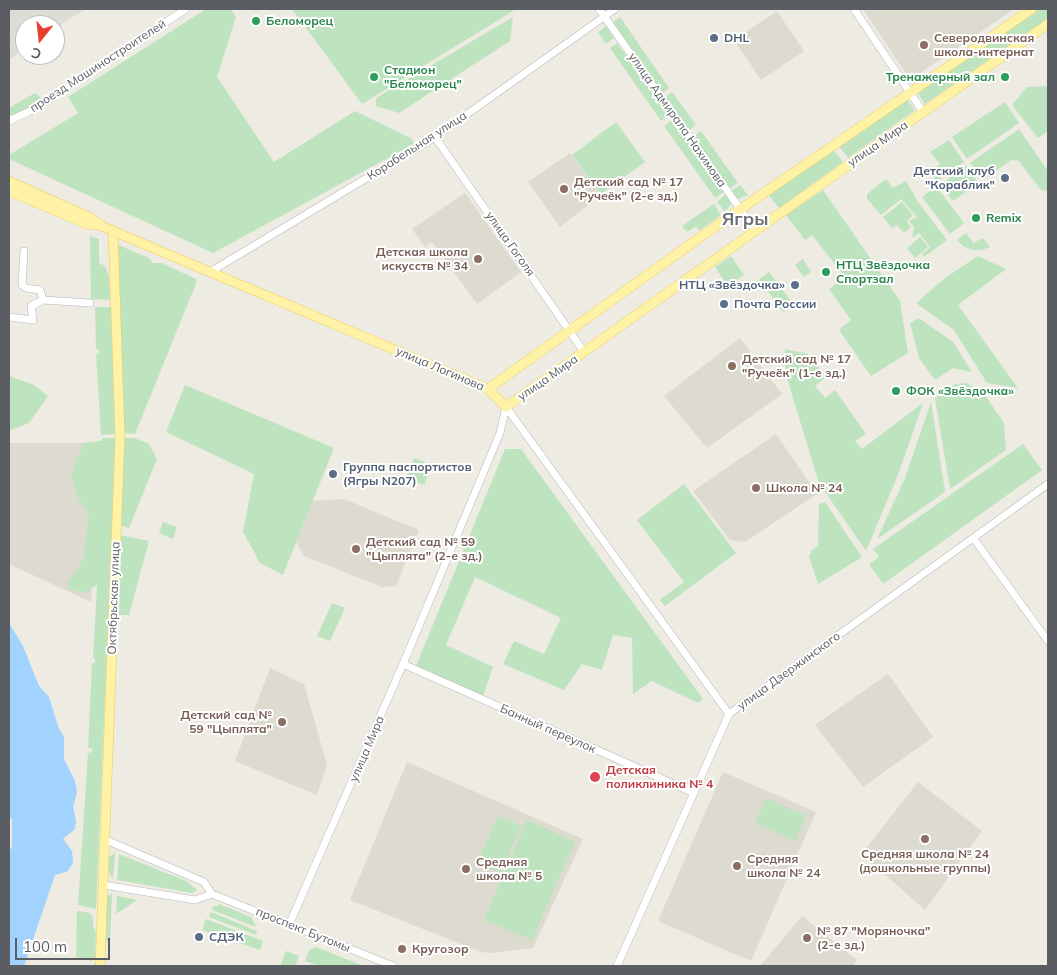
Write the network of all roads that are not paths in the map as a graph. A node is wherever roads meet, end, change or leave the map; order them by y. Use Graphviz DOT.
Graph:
graph roads {
  1 [pos="186,9"];
  2 [pos="599,9"];
  3 [pos="615,9"];
  4 [pos="854,9"];
  5 [pos="1032,9"];
  6 [pos="605,16"];
  7 [pos="1048,24"];
  8 [pos="910,94"];
  9 [pos="923,112"];
  10 [pos="9,121"];
  11 [pos="435,137"];
  12 [pos="9,181"];
  13 [pos="9,191"];
  14 [pos="741,210"];
  15 [pos="102,226"];
  16 [pos="112,230"];
  17 [pos="755,230"];
  18 [pos="24,252"];
  19 [pos="210,272"];
  20 [pos="42,300"];
  21 [pos="90,303"];
  22 [pos="9,316"];
  23 [pos="570,330"];
  24 [pos="584,352"];
  25 [pos="488,389"];
  26 [pos="506,407"];
  27 [pos="1048,484"];
  28 [pos="974,539"];
  29 [pos="1048,641"];
  30 [pos="403,664"];
  31 [pos="729,714"];
  32 [pos="694,793"];
  33 [pos="106,840"];
  34 [pos="104,884"];
  35 [pos="212,894"];
  36 [pos="289,925"];
  37 [pos="100,966"];
  38 [pos="393,966"];
  39 [pos="617,966"];
  1 -- 10 [label="street, проезд Машиностроителей"];
  2 -- 6 [label="street, улица Адмирала Нахимова"];
  3 -- 6 [label="street, Корабельная улица"];
  4 -- 8 [label="street"];
  5 -- 8 [label="main road, улица Мира"];
  6 -- 11 [label="street, Корабельная улица"];
  6 -- 14 [label="street, улица Адмирала Нахимова"];
  7 -- 9 [label="main road, улица Мира"];
  8 -- 9 [label="street"];
  8 -- 14 [label="main road, улица Мира"];
  9 -- 17 [label="main road, улица Мира"];
  11 -- 19 [label="street, Корабельная улица"];
  11 -- 23 [label="street, улица Гоголя"];
  12 -- 15 [label="main road, улица Логинова"];
  13 -- 15 [label="main road, улица Логинова"];
  14 -- 17 [label="street, улица Адмирала Нахимова"];
  14 -- 23 [label="main road, улица Мира"];
  15 -- 16 [label="main road, улица Логинова"];
  16 -- 19 [label="main road, улица Логинова"];
  16 -- 33 [label="main road, Октябрьская улица"];
  17 -- 24 [label="main road, улица Мира"];
  18 -- 20 [label="street"];
  19 -- 25 [label="main road, улица Логинова"];
  20 -- 21 [label="street"];
  20 -- 22 [label="street"];
  23 -- 24 [label="street, улица Гоголя"];
  23 -- 25 [label="main road, улица Мира"];
  24 -- 26 [label="main road, улица Мира"];
  25 -- 26 [label="main road, улица Логинова"];
  26 -- 30 [label="street, улица Мира"];
  26 -- 31 [label="street, улица Логинова"];
  27 -- 28 [label="street, улица Дзержинского"];
  28 -- 29 [label="street"];
  28 -- 31 [label="street, улица Дзержинского"];
  30 -- 32 [label="street, Банный переулок"];
  30 -- 36 [label="street, улица Мира"];
  31 -- 32 [label="street, улица Дзержинского"];
  32 -- 39 [label="street, улица Дзержинского"];
  33 -- 34 [label="main road, Октябрьская улица"];
  33 -- 35 [label="street, проспект Бутомы"];
  34 -- 35 [label="street"];
  34 -- 37 [label="main road, Октябрьская улица"];
  35 -- 36 [label="street, проспект Бутомы"];
  36 -- 38 [label="street, проспект Бутомы"];
}
